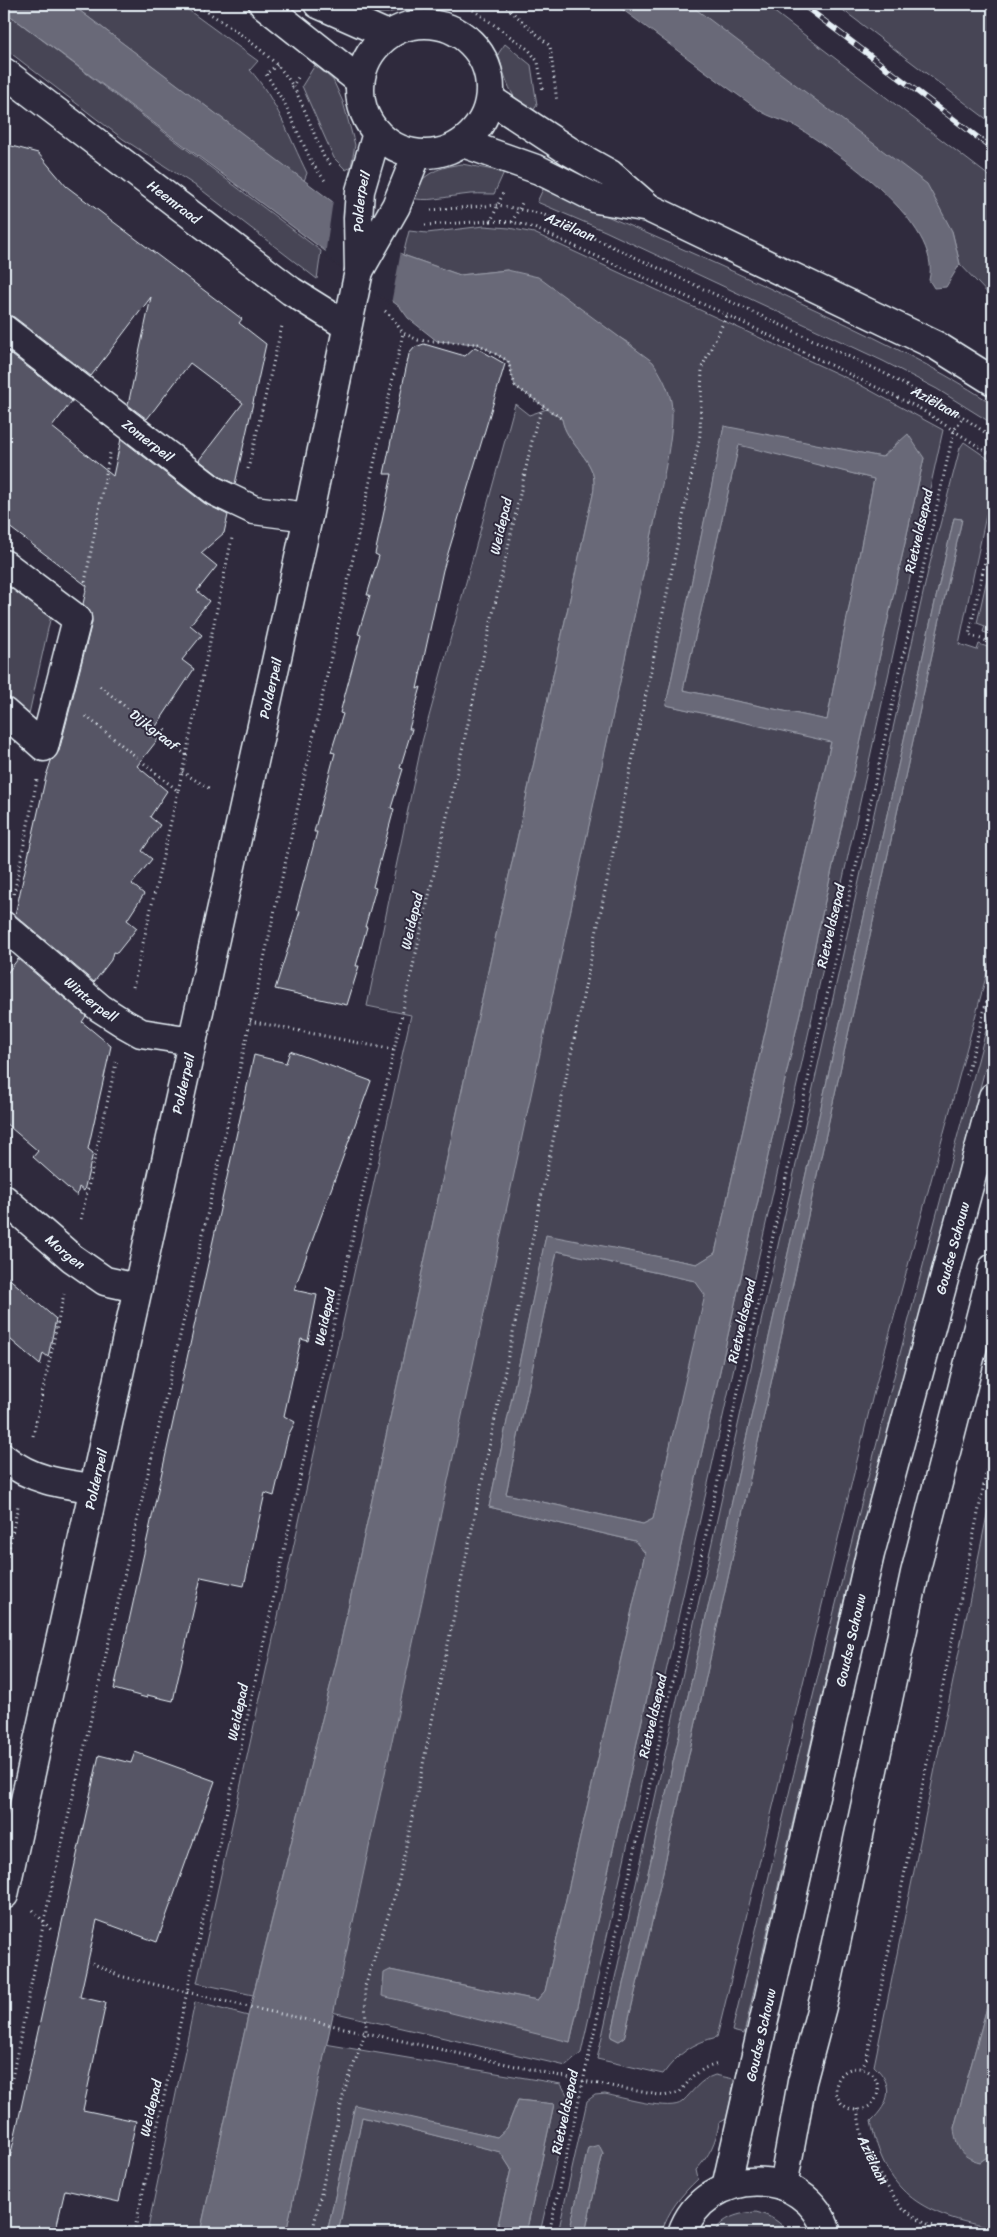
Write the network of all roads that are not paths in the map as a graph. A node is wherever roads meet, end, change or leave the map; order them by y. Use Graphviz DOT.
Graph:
graph roads {
  1 [pos="262,4"];
  2 [pos="318,4"];
  3 [pos="388,35"];
  4 [pos="4,72"];
  5 [pos="360,81"];
  6 [pos="490,99"];
  7 [pos="377,133"];
  8 [pos="463,142"];
  9 [pos="417,154"];
  10 [pos="649,208"];
  11 [pos="358,276"];
  12 [pos="347,326"];
  13 [pos="4,329"];
  14 [pos="993,381"];
  15 [pos="308,517"];
  16 [pos="4,564"];
  17 [pos="4,712"];
  18 [pos="5,928"];
  19 [pos="192,1042"];
  20 [pos="993,1097"];
  21 [pos="4,1199"];
  22 [pos="993,1268"];
  23 [pos="137,1288"];
  24 [pos="14,1465"];
  25 [pos="94,1488"];
  26 [pos="4,1894"];
  27 [pos="726,2186"];
  28 [pos="783,2186"];
  29 [pos="682,2233"];
  30 [pos="827,2233"];
  1 -- 5 [label="street"];
  2 -- 3 [label="street"];
  3 -- 5 [label="street"];
  3 -- 6 [label="street"];
  4 -- 12 [label="street, Heemraad"];
  5 -- 7 [label="street"];
  6 -- 8 [label="street"];
  6 -- 10 [label="street"];
  7 -- 9 [label="street"];
  7 -- 11 [label="street, Polderpeil"];
  8 -- 9 [label="street"];
  8 -- 10 [label="street"];
  9 -- 11 [label="street, Polderpeil"];
  10 -- 14 [label="street"];
  11 -- 12 [label="street, Polderpeil"];
  12 -- 15 [label="street, Polderpeil"];
  13 -- 15 [label="street, Zomerpeil"];
  15 -- 19 [label="street, Polderpeil"];
  16 -- 17 [label="street"];
  18 -- 19 [label="street, Winterpell"];
  19 -- 23 [label="street, Polderpeil"];
  20 -- 27 [label="street, Goudse Schouw"];
  21 -- 23 [label="street, Morgen"];
  22 -- 28 [label="street"];
  23 -- 25 [label="street, Polderpeil"];
  24 -- 25 [label="street"];
  25 -- 26 [label="street, Polderpeil"];
  27 -- 28 [label="street"];
  27 -- 29 [label="street"];
  28 -- 30 [label="street"];
}
